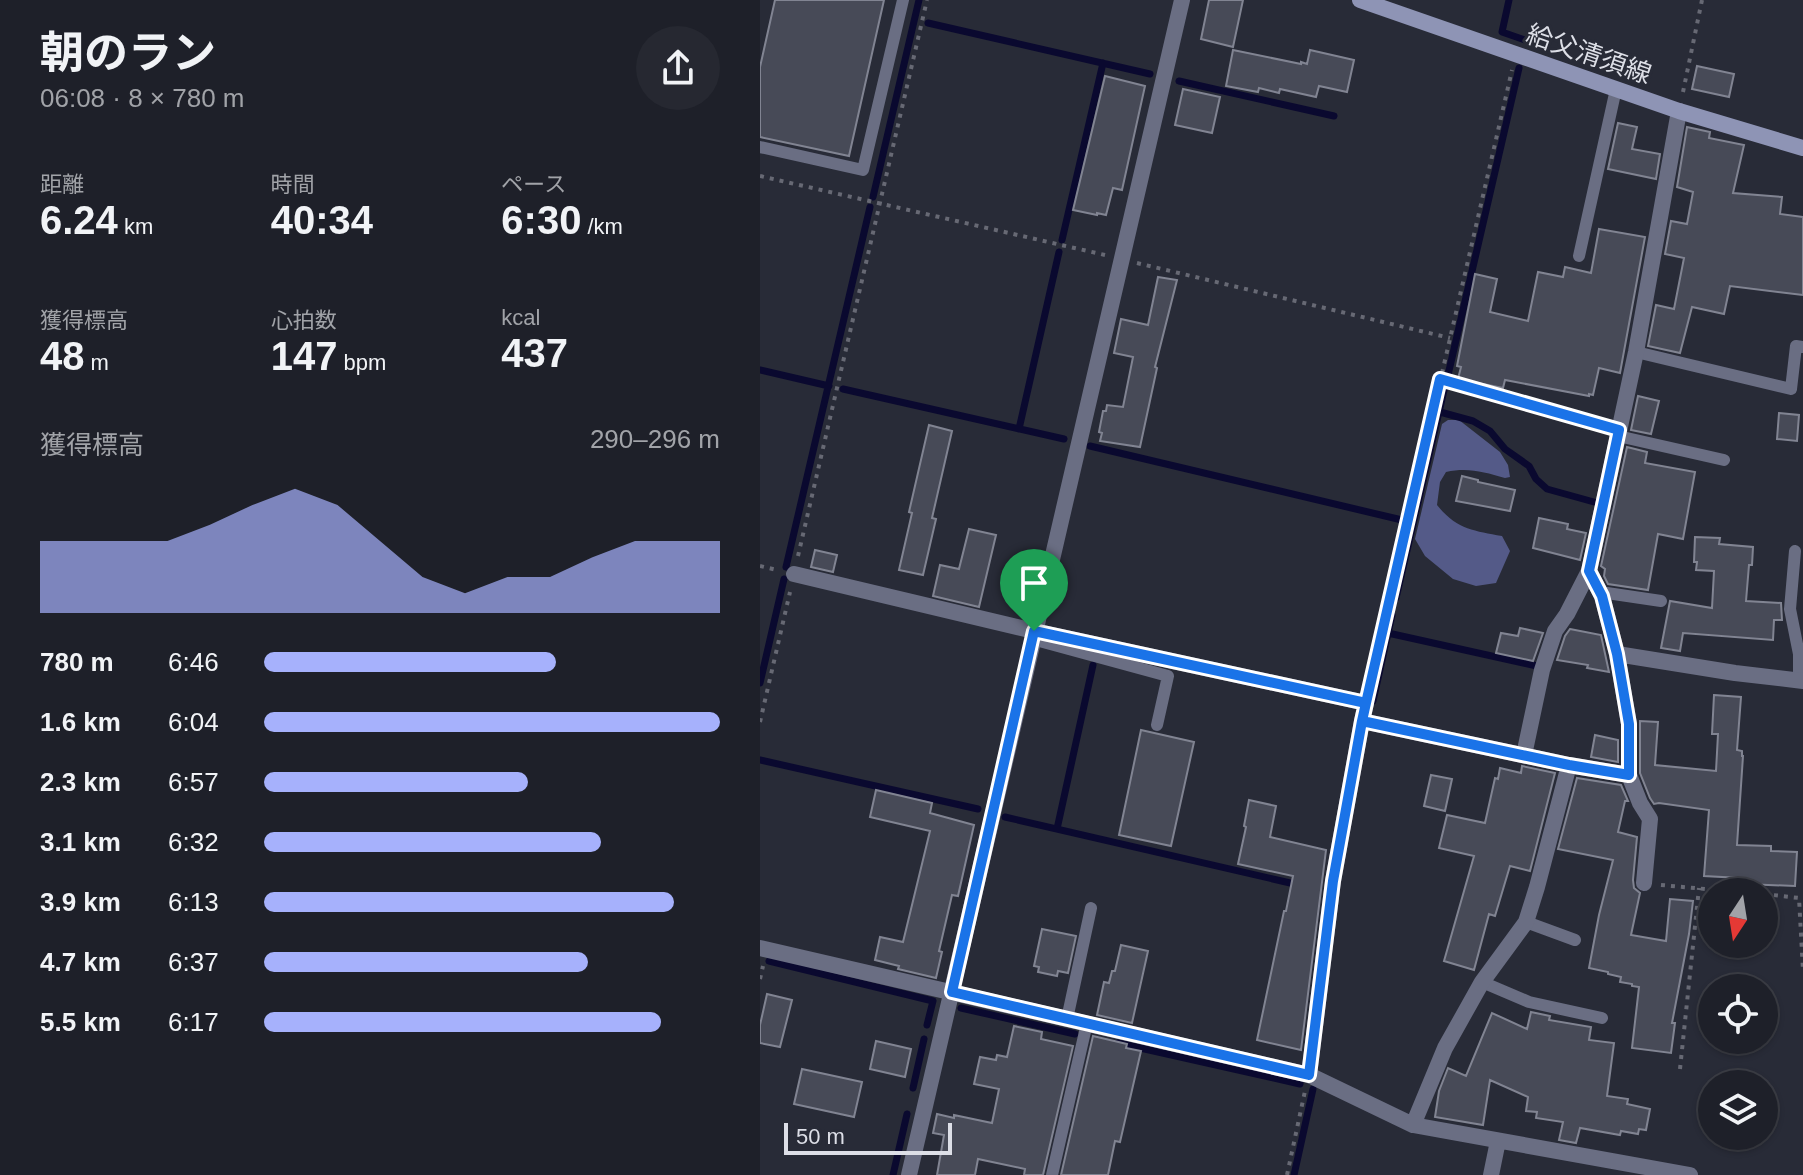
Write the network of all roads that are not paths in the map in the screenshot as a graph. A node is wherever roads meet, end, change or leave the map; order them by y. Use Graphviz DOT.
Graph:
graph roads {
  1 [pos="903,0"];
  2 [pos="1182,0"];
  3 [pos="1360,0"];
  4 [pos="1616,89"];
  5 [pos="1679,111"];
  6 [pos="760,147"];
  7 [pos="1803,148"];
  8 [pos="1579,256"];
  9 [pos="1803,347"];
  10 [pos="1636,352"];
  11 [pos="1619,433"];
  12 [pos="1724,460"];
  13 [pos="1795,551"];
  14 [pos="1589,571"];
  15 [pos="794,574"];
  16 [pos="1602,596"];
  17 [pos="1661,601"];
  18 [pos="1033,635"];
  19 [pos="1617,654"];
  20 [pos="1801,681"];
  21 [pos="1362,721"];
  22 [pos="1157,725"];
  23 [pos="1524,755"];
  24 [pos="1569,765"];
  25 [pos="1629,775"];
  26 [pos="1644,883"];
  27 [pos="1091,908"];
  28 [pos="1526,922"];
  29 [pos="1575,940"];
  30 [pos="760,948"];
  31 [pos="1482,982"];
  32 [pos="952,992"];
  33 [pos="1602,1018"];
  34 [pos="1067,1019"];
  35 [pos="1087,1023"];
  36 [pos="1309,1075"];
  37 [pos="1413,1125"];
  38 [pos="1498,1141"];
  39 [pos="909,1175"];
  40 [pos="1052,1175"];
  41 [pos="1491,1175"];
  42 [pos="1690,1175"];
  1 -- 6 [label="lane"];
  2 -- 18 [label="street"];
  3 -- 4 [label="main road, 給父清須線"];
  4 -- 5 [label="main road, 給父清須線"];
  4 -- 8 [label="lane"];
  5 -- 7 [label="main road, 給父清須線"];
  5 -- 10 [label="street"];
  9 -- 10 [label="lane"];
  10 -- 11 [label="street"];
  11 -- 12 [label="lane"];
  11 -- 14 [label="street"];
  13 -- 20 [label="lane"];
  14 -- 16 [label="street"];
  14 -- 23 [label="street"];
  15 -- 18 [label="street"];
  16 -- 17 [label="lane"];
  16 -- 19 [label="street"];
  18 -- 21 [label="street"];
  18 -- 22 [label="lane"];
  18 -- 32 [label="street"];
  19 -- 20 [label="street"];
  19 -- 25 [label="street"];
  21 -- 23 [label="street"];
  21 -- 36 [label="street"];
  23 -- 24 [label="street"];
  24 -- 25 [label="street"];
  24 -- 28 [label="street"];
  25 -- 26 [label="street"];
  27 -- 34 [label="lane"];
  28 -- 29 [label="lane"];
  28 -- 31 [label="street"];
  30 -- 32 [label="street"];
  31 -- 33 [label="lane"];
  31 -- 37 [label="street"];
  32 -- 34 [label="street"];
  32 -- 39 [label="street"];
  34 -- 35 [label="street"];
  35 -- 36 [label="street"];
  35 -- 40 [label="lane"];
  36 -- 37 [label="street"];
  37 -- 38 [label="street"];
  38 -- 41 [label="street"];
  38 -- 42 [label="street"];
}
